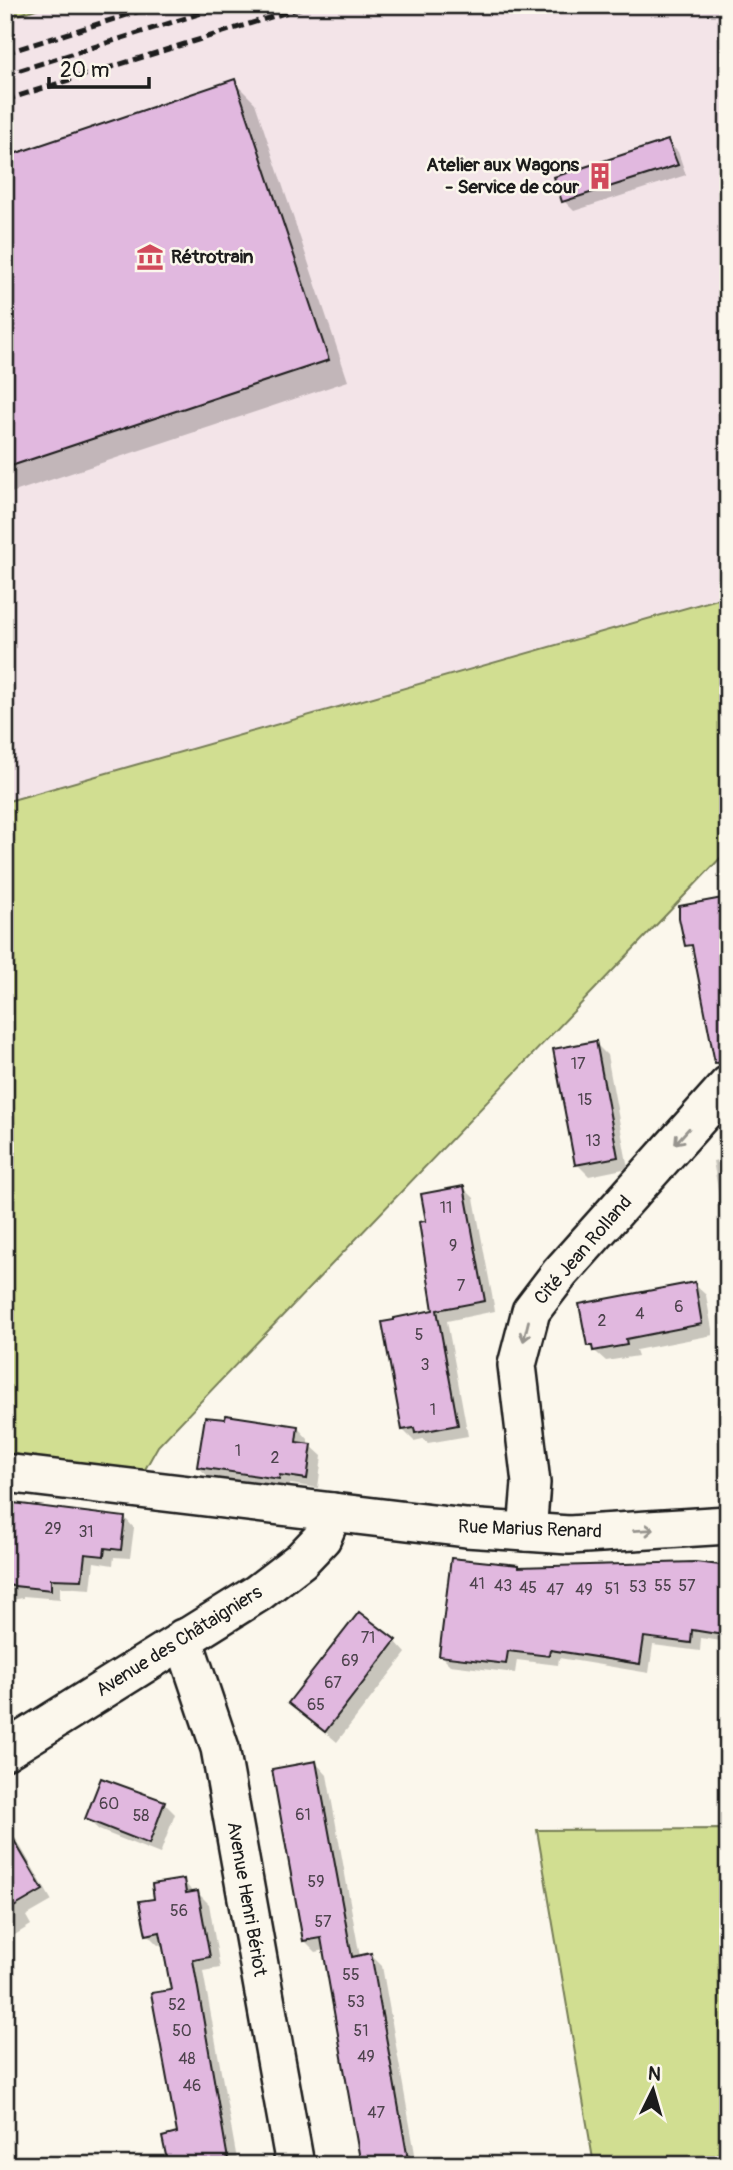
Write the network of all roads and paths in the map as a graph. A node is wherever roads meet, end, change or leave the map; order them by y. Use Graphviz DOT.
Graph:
graph roads {
  1 [pos="728,1085"];
  2 [pos="5,1473"];
  3 [pos="333,1512"];
  4 [pos="728,1525"];
  5 [pos="527,1532"];
  6 [pos="183,1638"];
  7 [pos="5,1751"];
  8 [pos="295,2165"];
  1 -- 5 [label="street, Cité Jean Rolland, one-way"];
  2 -- 3 [label="street, Rue Marius Renard"];
  3 -- 5 [label="street, Rue Marius Renard"];
  3 -- 6 [label="street, Avenue des Châtaigniers"];
  5 -- 4 [label="street, Rue Marius Renard, one-way"];
  6 -- 7 [label="street, Avenue des Châtaigniers"];
  6 -- 8 [label="street, Avenue Henri Bériot"];
}
